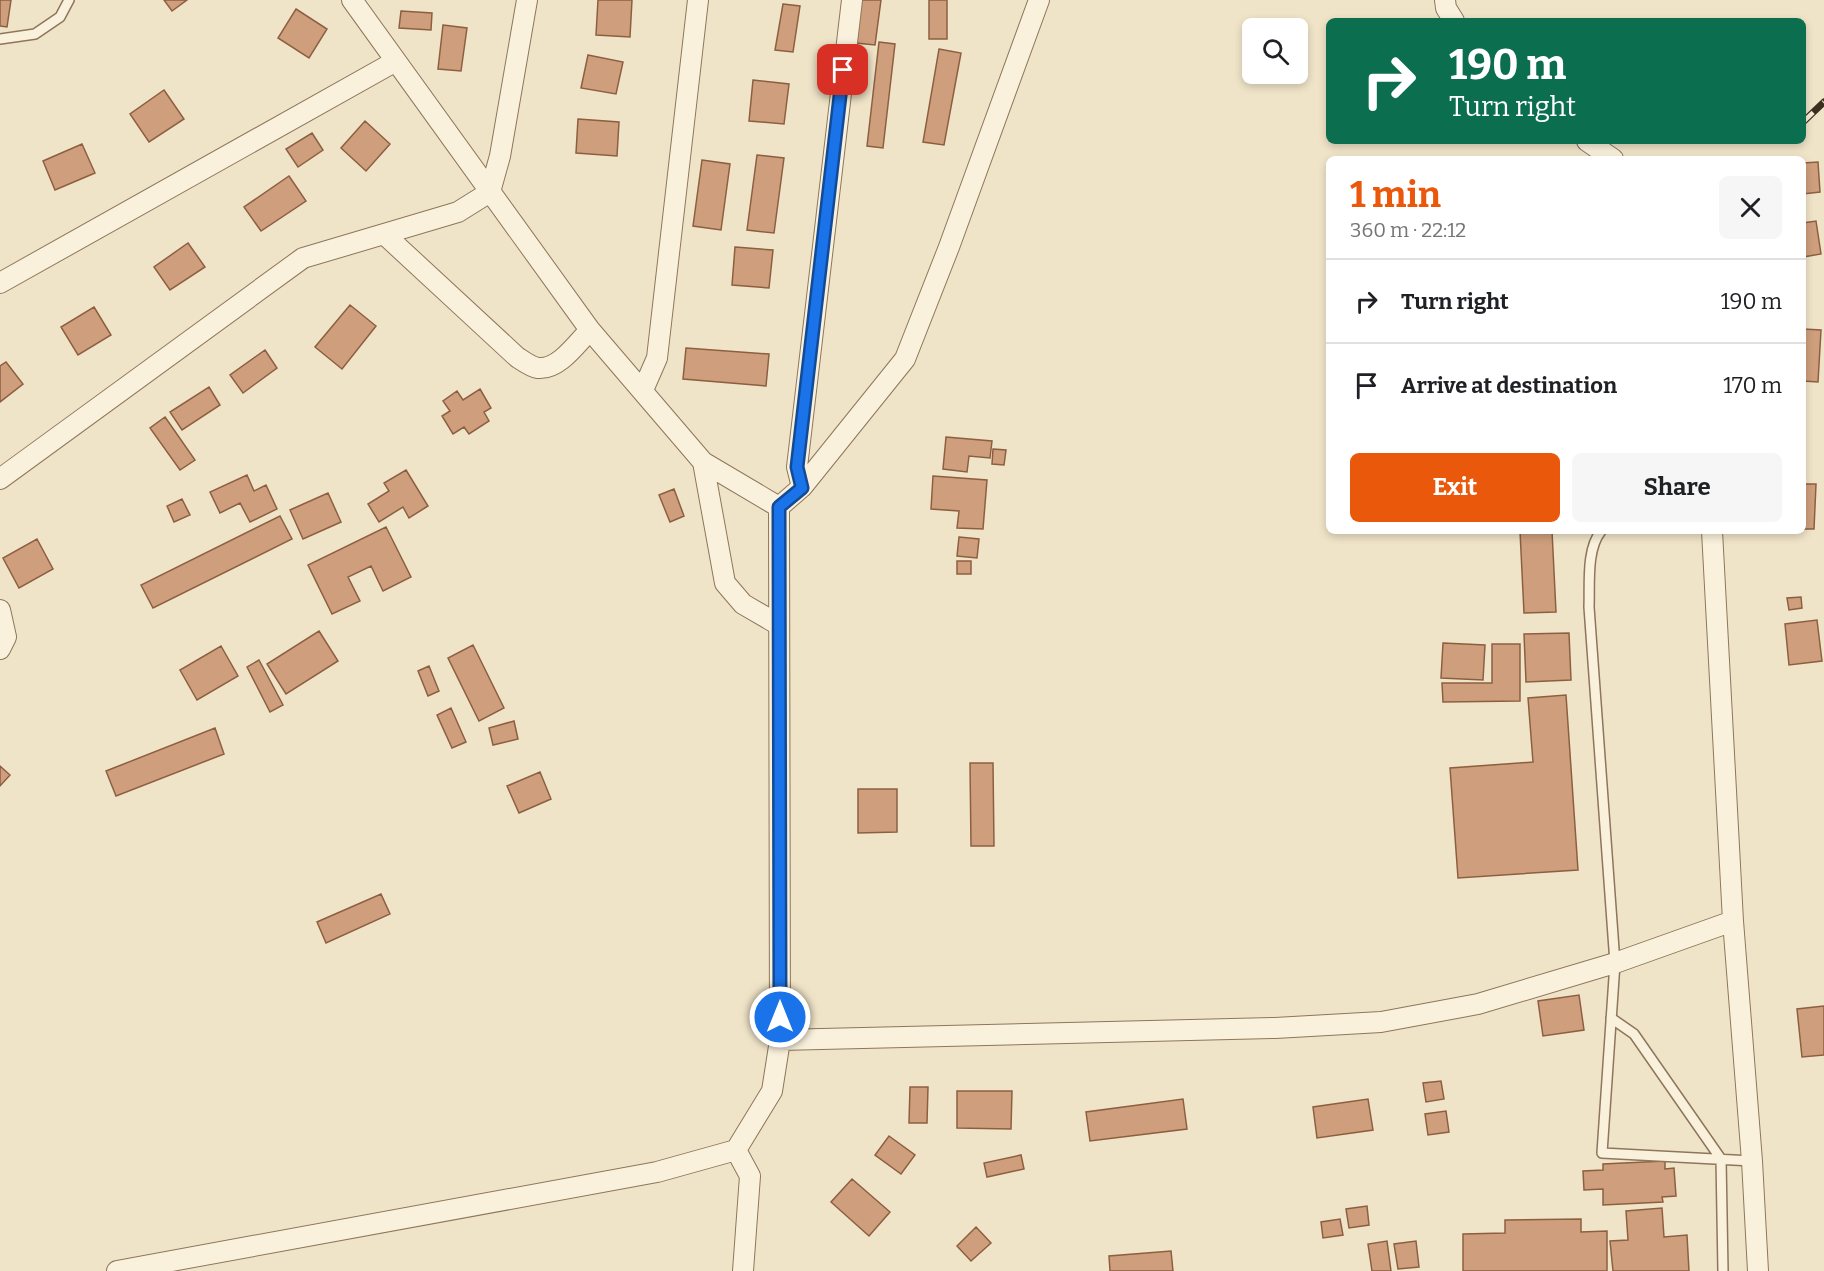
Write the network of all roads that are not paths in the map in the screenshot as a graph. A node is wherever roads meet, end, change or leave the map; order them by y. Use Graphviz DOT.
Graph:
graph roads {
  1 [pos="69,0"];
  2 [pos="352,0"];
  3 [pos="527,0"];
  4 [pos="698,0"];
  5 [pos="852,0"];
  6 [pos="1039,0"];
  7 [pos="1445,0"];
  8 [pos="1452,18"];
  9 [pos="0,39"];
  10 [pos="396,61"];
  11 [pos="1591,144"];
  12 [pos="1609,156"];
  13 [pos="490,192"];
  14 [pos="384,234"];
  15 [pos="0,283"];
  16 [pos="590,330"];
  17 [pos="643,390"];
  18 [pos="703,462"];
  19 [pos="0,478"];
  20 [pos="802,488"];
  21 [pos="779,507"];
  22 [pos="1599,534"];
  23 [pos="1712,534"];
  24 [pos="0,610"];
  25 [pos="779,626"];
  26 [pos="0,649"];
  27 [pos="1732,921"];
  28 [pos="1615,963"];
  29 [pos="1611,1018"];
  30 [pos="780,1040"];
  31 [pos="736,1150"];
  32 [pos="1721,1159"];
  33 [pos="1752,1161"];
  34 [pos="117,1271"];
  35 [pos="743,1271"];
  36 [pos="1722,1271"];
  37 [pos="1758,1271"];
  1 -- 9 [label="lane"];
  2 -- 10 [label="street"];
  3 -- 13 [label="street"];
  4 -- 17 [label="street"];
  5 -- 20 [label="street"];
  6 -- 20 [label="street"];
  7 -- 8 [label="street"];
  10 -- 13 [label="street"];
  10 -- 15 [label="street"];
  11 -- 12 [label="street"];
  13 -- 14 [label="street"];
  13 -- 16 [label="street"];
  14 -- 16 [label="street"];
  14 -- 19 [label="street"];
  16 -- 17 [label="street"];
  17 -- 18 [label="street"];
  18 -- 21 [label="street"];
  18 -- 25 [label="street"];
  20 -- 21 [label="street"];
  21 -- 25 [label="street"];
  22 -- 28 [label="lane"];
  23 -- 27 [label="street"];
  24 -- 26 [label="street"];
  25 -- 30 [label="street"];
  27 -- 28 [label="street"];
  27 -- 33 [label="street"];
  28 -- 29 [label="lane"];
  28 -- 30 [label="street"];
  29 -- 32 [label="lane"];
  29 -- 32 [label="lane"];
  30 -- 31 [label="street"];
  31 -- 34 [label="street"];
  31 -- 35 [label="street"];
  32 -- 33 [label="lane"];
  32 -- 36 [label="lane"];
  33 -- 37 [label="street"];
}
